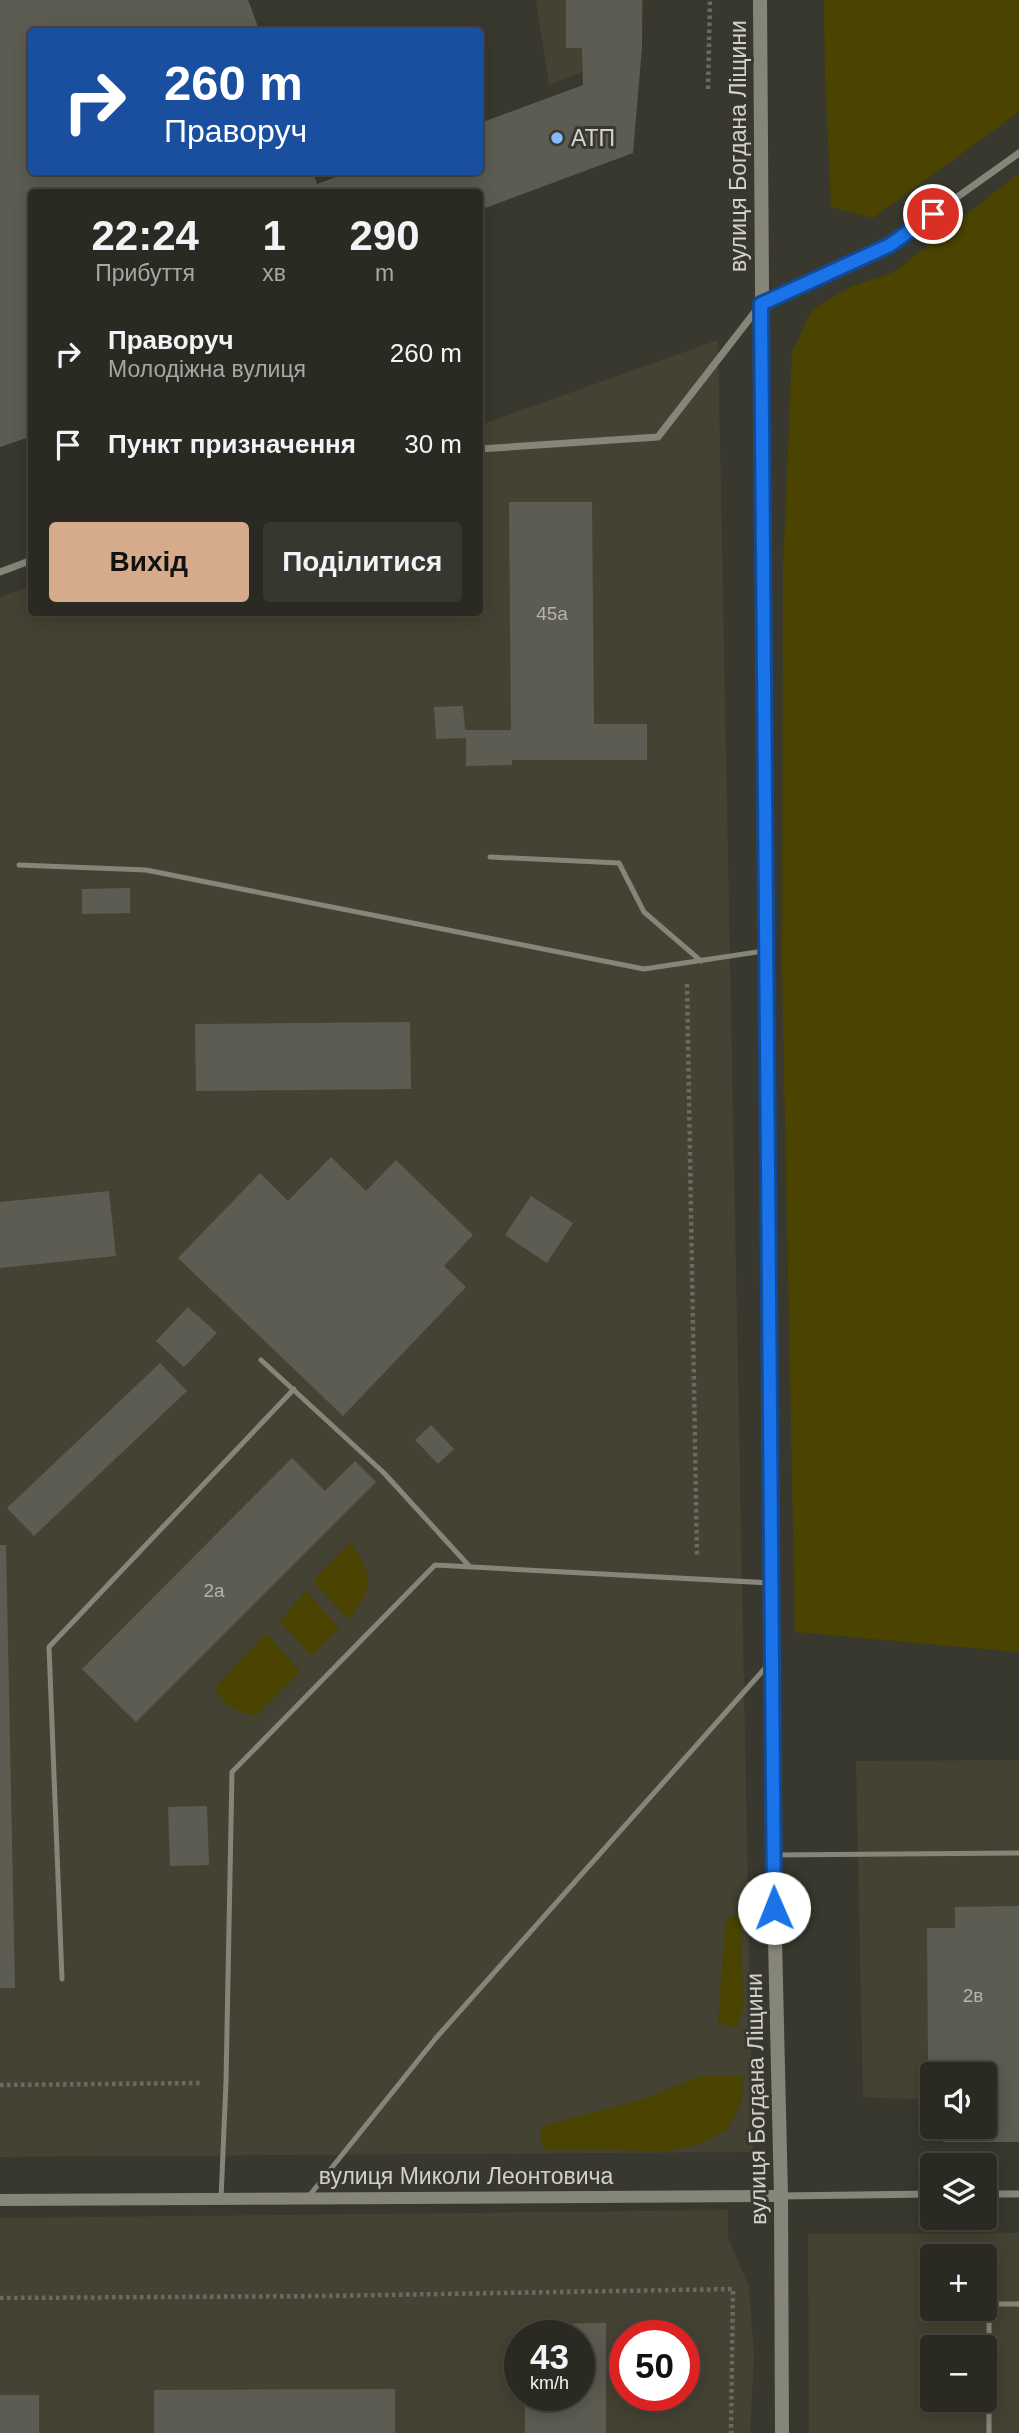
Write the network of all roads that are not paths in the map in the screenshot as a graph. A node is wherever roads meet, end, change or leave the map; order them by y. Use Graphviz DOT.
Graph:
graph roads {
  1 [pos="760,0"];
  2 [pos="1019,153"];
  3 [pos="761,304"];
  4 [pos="483,449"];
  5 [pos="28,562"];
  6 [pos="0,572"];
  7 [pos="489,857"];
  8 [pos="19,865"];
  9 [pos="766,951"];
  10 [pos="701,961"];
  11 [pos="261,1360"];
  12 [pos="294,1389"];
  13 [pos="470,1567"];
  14 [pos="771,1583"];
  15 [pos="772,1661"];
  16 [pos="1019,1853"];
  17 [pos="773,1855"];
  18 [pos="62,1979"];
  19 [pos="920,2194"];
  20 [pos="997,2194"];
  21 [pos="1019,2194"];
  22 [pos="781,2196"];
  23 [pos="307,2198"];
  24 [pos="221,2199"];
  25 [pos="0,2200"];
  26 [pos="1019,2304"];
  27 [pos="782,2433"];
  28 [pos="989,2433"];
  1 -- 3 [label="main road, вулиця Богдана Ліщини"];
  2 -- 3 [label="street"];
  3 -- 4 [label="street"];
  3 -- 9 [label="main road, вулиця Богдана Ліщини"];
  5 -- 6 [label="street"];
  7 -- 10 [label="lane"];
  8 -- 10 [label="lane"];
  9 -- 10 [label="lane"];
  9 -- 14 [label="main road, вулиця Богдана Ліщини"];
  11 -- 12 [label="lane"];
  12 -- 13 [label="lane"];
  12 -- 18 [label="lane"];
  13 -- 14 [label="lane"];
  13 -- 24 [label="lane"];
  14 -- 15 [label="main road, вулиця Богдана Ліщини"];
  15 -- 17 [label="main road, вулиця Богдана Ліщини"];
  15 -- 23 [label="lane"];
  16 -- 17 [label="lane"];
  17 -- 22 [label="main road, вулиця Богдана Ліщини"];
  19 -- 22 [label="street, вулиця Миколи Леонтовича"];
  20 -- 21 [label="street"];
  22 -- 23 [label="street, вулиця Миколи Леонтовича"];
  22 -- 27 [label="main road, вулиця Богдана Ліщини"];
  23 -- 24 [label="street, вулиця Миколи Леонтовича"];
  24 -- 25 [label="street, вулиця Миколи Леонтовича"];
  26 -- 28 [label="lane"];
}
